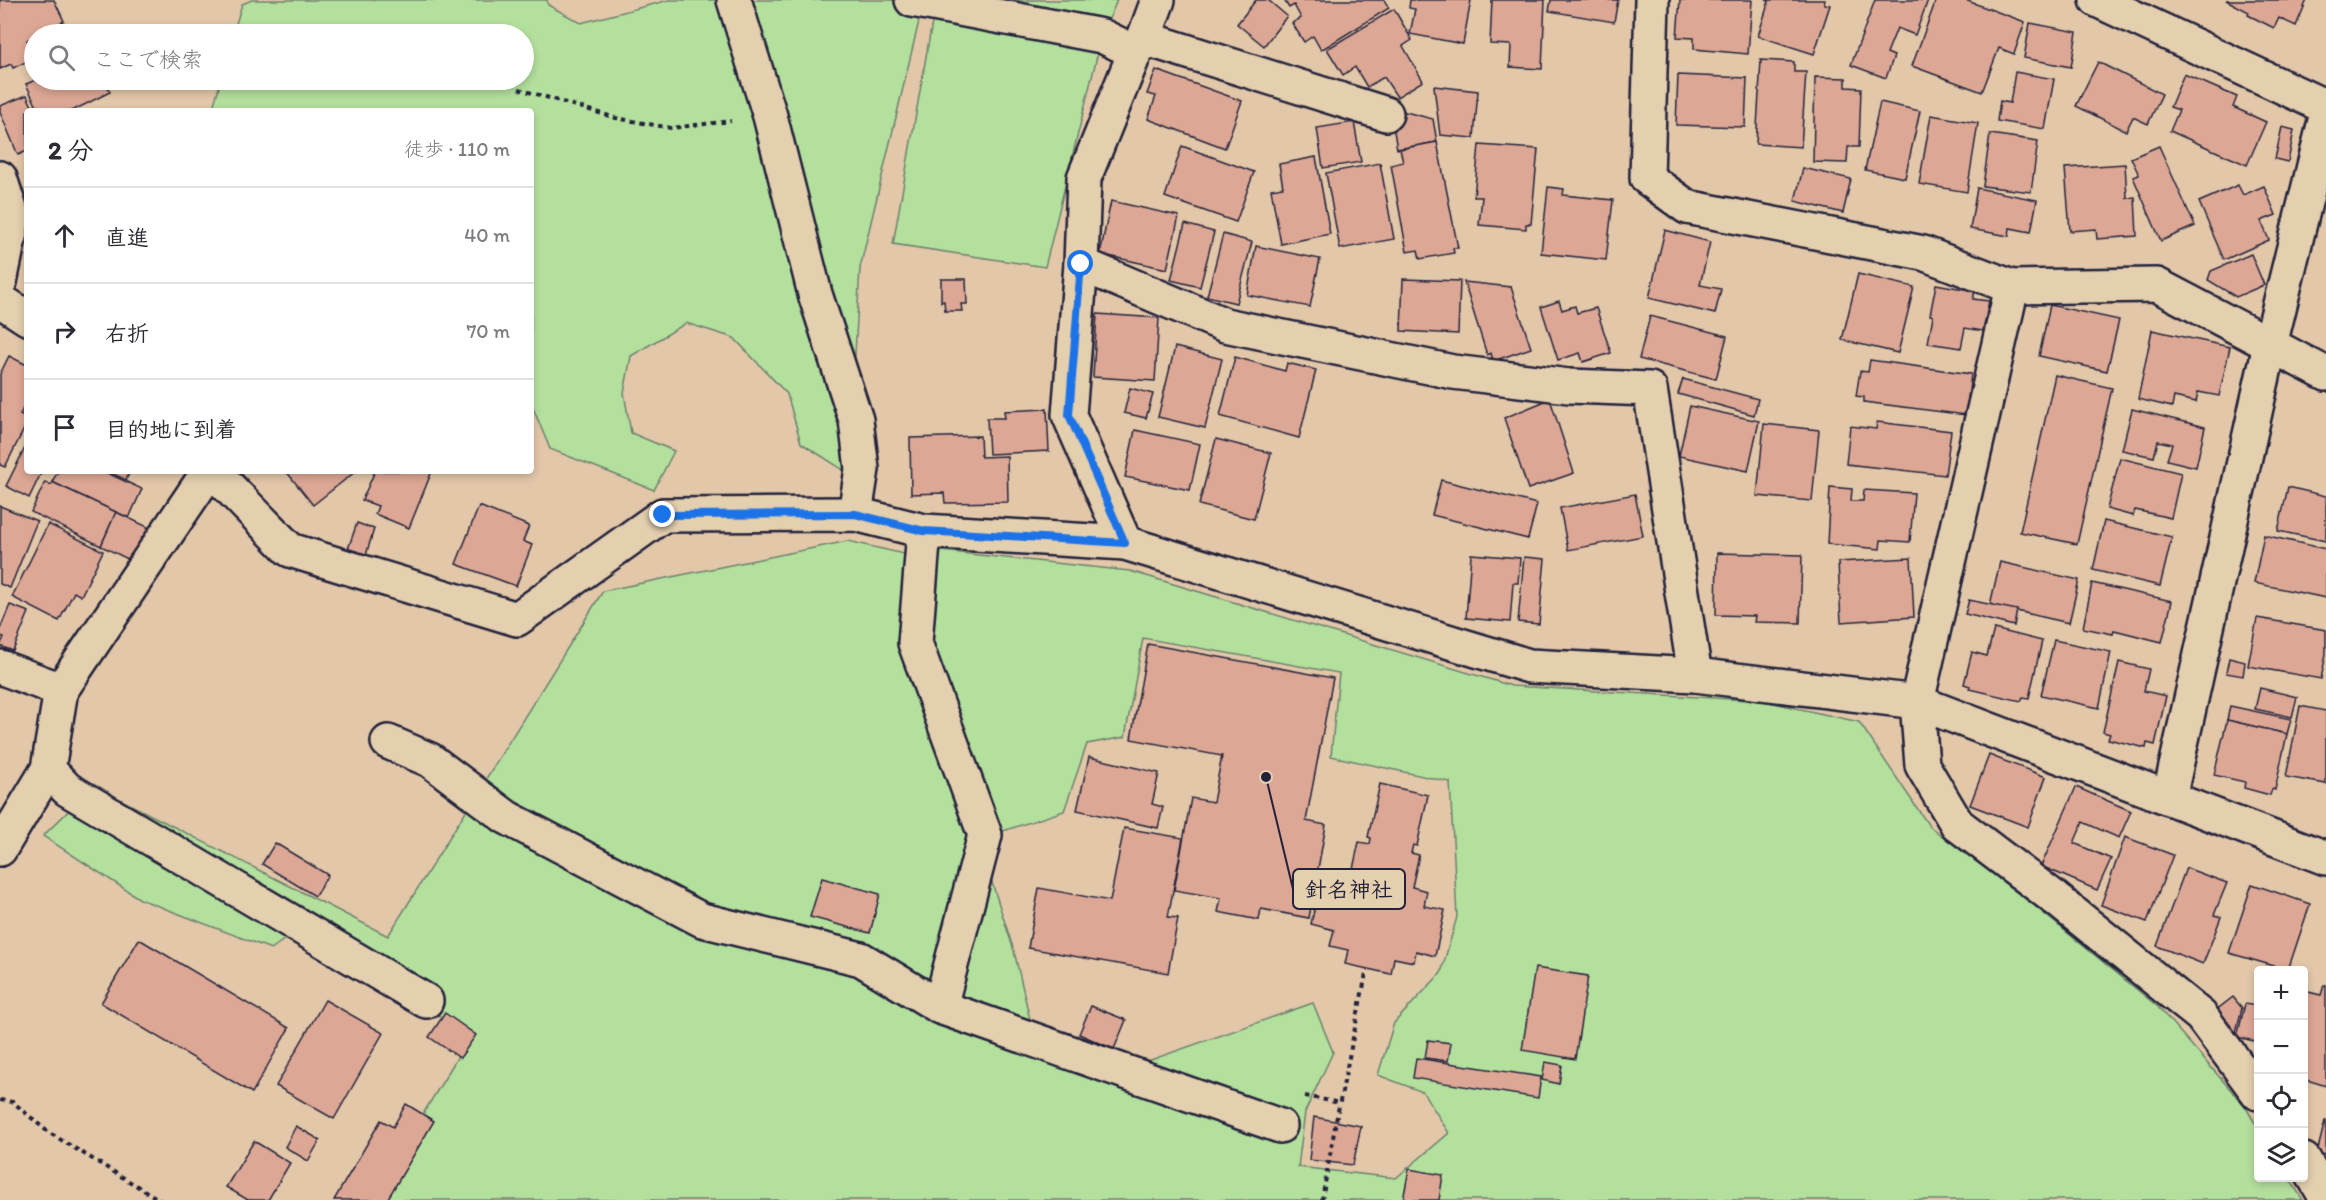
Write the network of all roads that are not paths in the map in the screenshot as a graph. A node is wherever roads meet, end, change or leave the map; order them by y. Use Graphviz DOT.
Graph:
graph roads {
  1 [pos="734,0"];
  2 [pos="912,0"];
  3 [pos="1158,0"];
  4 [pos="1652,0"];
  5 [pos="2097,0"];
  6 [pos="1139,45"];
  7 [pos="2326,107"];
  8 [pos="1386,114"];
  9 [pos="2326,117"];
  10 [pos="0,178"];
  11 [pos="1081,264"];
  12 [pos="0,282"];
  13 [pos="2012,287"];
  14 [pos="0,300"];
  15 [pos="24,316"];
  16 [pos="2270,345"];
  17 [pos="2326,374"];
  18 [pos="207,474"];
  19 [pos="216,474"];
  20 [pos="855,514"];
  21 [pos="924,531"];
  22 [pos="1125,543"];
  23 [pos="0,667"];
  24 [pos="1695,675"];
  25 [pos="61,690"];
  26 [pos="1917,702"];
  27 [pos="388,742"];
  28 [pos="48,769"];
  29 [pos="2169,798"];
  30 [pos="0,849"];
  31 [pos="2326,858"];
  32 [pos="426,1001"];
  33 [pos="940,1007"];
  34 [pos="2254,1086"];
  35 [pos="1280,1126"];
  36 [pos="2308,1167"];
  37 [pos="2326,1197"];
  1 -- 20 [label="street"];
  2 -- 6 [label="street"];
  3 -- 6 [label="street"];
  4 -- 13 [label="street"];
  5 -- 7 [label="street"];
  6 -- 8 [label="street"];
  6 -- 11 [label="street"];
  9 -- 16 [label="street"];
  10 -- 12 [label="street"];
  11 -- 22 [label="street"];
  11 -- 24 [label="street"];
  13 -- 16 [label="street"];
  13 -- 26 [label="street"];
  14 -- 15 [label="street"];
  16 -- 17 [label="street"];
  16 -- 29 [label="street"];
  18 -- 25 [label="street"];
  19 -- 20 [label="street"];
  20 -- 21 [label="street"];
  21 -- 22 [label="street"];
  21 -- 33 [label="street"];
  22 -- 24 [label="street"];
  23 -- 25 [label="street"];
  24 -- 26 [label="street"];
  25 -- 28 [label="street"];
  26 -- 29 [label="street"];
  26 -- 34 [label="street"];
  27 -- 33 [label="street"];
  28 -- 30 [label="street"];
  28 -- 32 [label="street"];
  29 -- 31 [label="street"];
  33 -- 35 [label="street"];
  36 -- 37 [label="street"];
}
